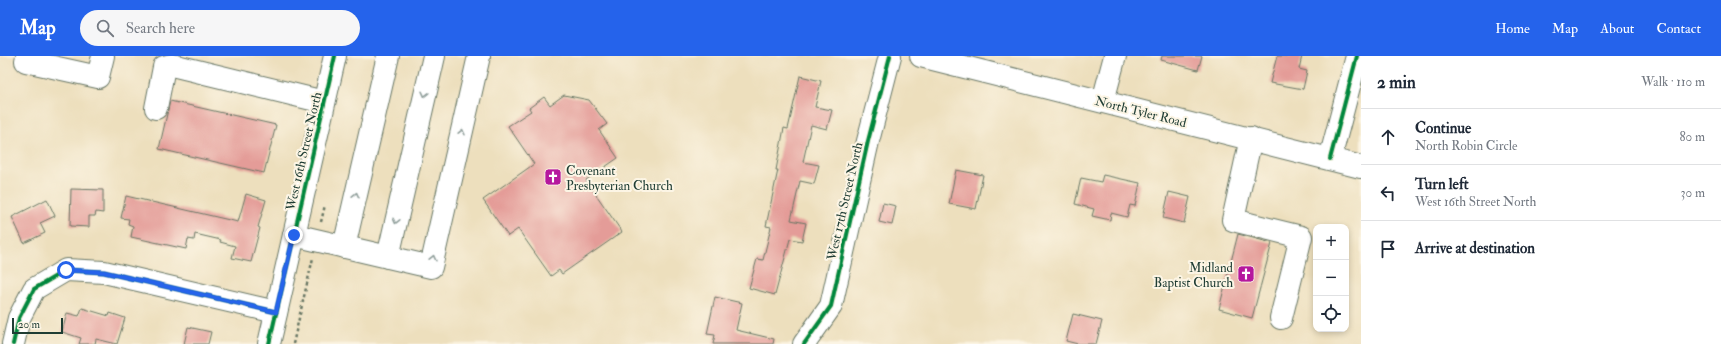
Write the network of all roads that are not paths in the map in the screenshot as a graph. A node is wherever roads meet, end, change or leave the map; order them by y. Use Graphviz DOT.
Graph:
graph roads {
  1 [pos="27,56"];
  2 [pos="102,56"];
  3 [pos="335,56"];
  4 [pos="388,56"];
  5 [pos="434,56"];
  6 [pos="480,56"];
  7 [pos="890,56"];
  8 [pos="921,56"];
  9 [pos="1114,56"];
  10 [pos="1357,56"];
  11 [pos="1103,101"];
  12 [pos="324,102"];
  13 [pos="156,108"];
  14 [pos="1251,138"];
  15 [pos="1330,159"];
  16 [pos="1361,167"];
  17 [pos="294,235"];
  18 [pos="344,247"];
  19 [pos="388,256"];
  20 [pos="276,312"];
  21 [pos="1281,318"];
  22 [pos="13,344"];
  23 [pos="269,344"];
  24 [pos="804,344"];
  1 -- 2 [label="street"];
  3 -- 12 [label="street, West 16th Street North"];
  18 -- 4 [label="street, one-way"];
  5 -- 19 [label="street, one-way"];
  19 -- 6 [label="street, one-way"];
  7 -- 24 [label="street, West 17th Street North"];
  8 -- 11 [label="street, North Tyler Road"];
  9 -- 11 [label="street"];
  10 -- 15 [label="street"];
  11 -- 14 [label="street, North Tyler Road"];
  12 -- 13 [label="street"];
  12 -- 17 [label="street, West 16th Street North"];
  14 -- 15 [label="street, North Tyler Road"];
  14 -- 21 [label="street"];
  15 -- 16 [label="street, North Tyler Road"];
  17 -- 18 [label="street"];
  17 -- 20 [label="street, West 16th Street North"];
  18 -- 19 [label="street"];
  20 -- 22 [label="street"];
  20 -- 23 [label="street, West 16th Street North"];
}
